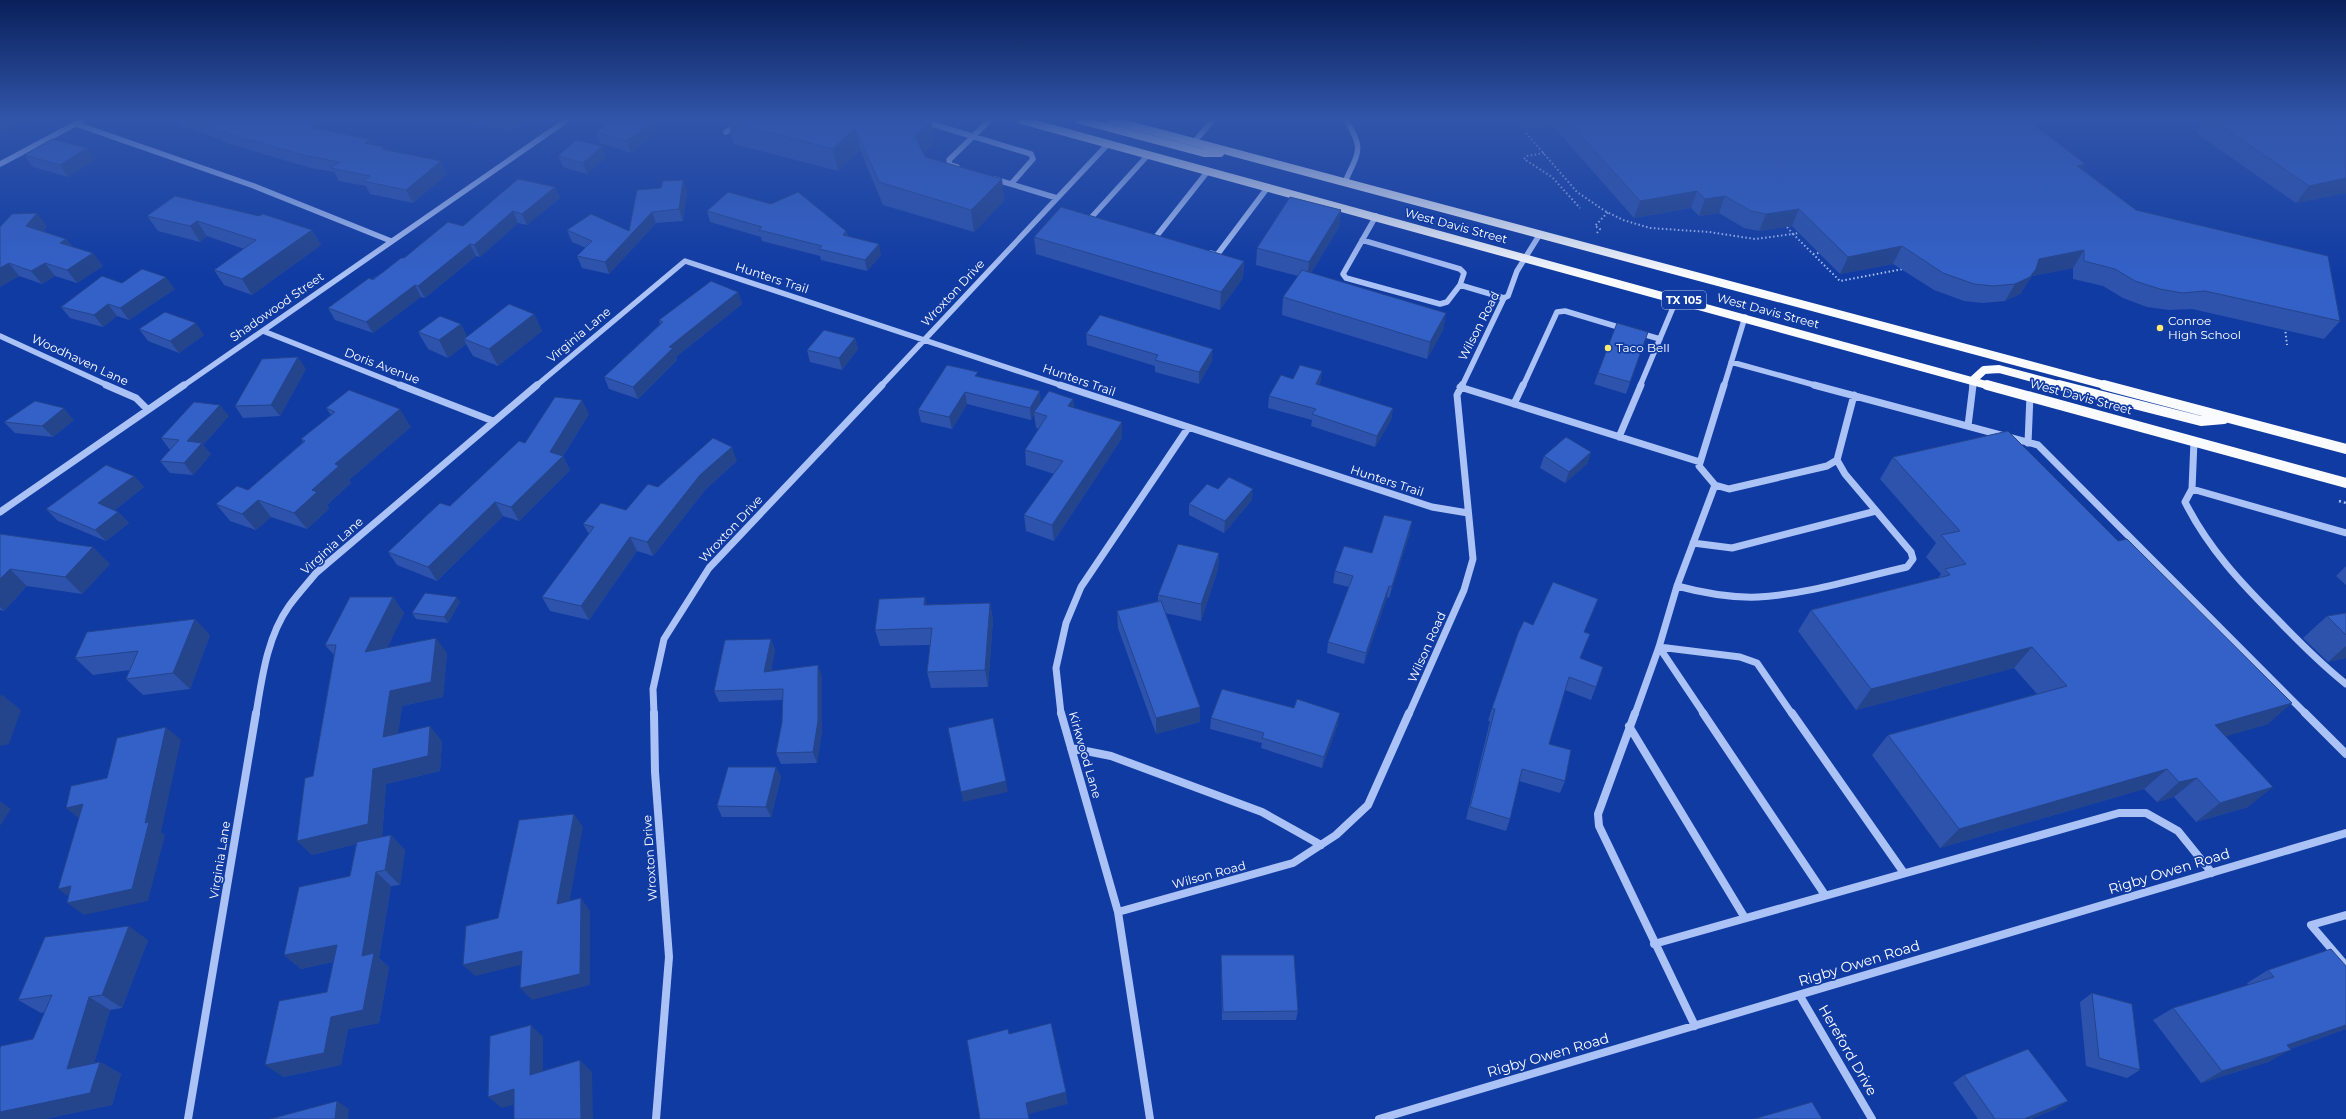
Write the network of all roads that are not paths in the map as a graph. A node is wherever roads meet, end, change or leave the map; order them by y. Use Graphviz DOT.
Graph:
graph roads {
  1 [pos="214,172"];
  2 [pos="490,172"];
  3 [pos="1021,172"];
  4 [pos="1081,172"];
  5 [pos="1132,172"];
  6 [pos="1207,172"];
  7 [pos="1213,172"];
  8 [pos="1308,172"];
  9 [pos="1349,172"];
  10 [pos="991,178"];
  11 [pos="1345,182"];
  12 [pos="1011,184"];
  13 [pos="1268,187"];
  14 [pos="1057,198"];
  15 [pos="1376,216"];
  16 [pos="1096,222"];
  17 [pos="1540,234"];
  18 [pos="1148,236"];
  19 [pos="1155,238"];
  20 [pos="1162,240"];
  21 [pos="1362,240"];
  22 [pos="391,241"];
  23 [pos="1204,251"];
  24 [pos="1526,257"];
  25 [pos="685,261"];
  26 [pos="1460,286"];
  27 [pos="1504,298"];
  28 [pos="1677,298"];
  29 [pos="1746,317"];
  30 [pos="263,331"];
  31 [pos="0,336"];
  32 [pos="925,339"];
  33 [pos="1660,339"];
  34 [pos="1731,362"];
  35 [pos="1973,380"];
  36 [pos="1460,388"];
  37 [pos="1854,395"];
  38 [pos="2030,395"];
  39 [pos="1514,404"];
  40 [pos="147,409"];
  41 [pos="2232,419"];
  42 [pos="493,421"];
  43 [pos="1968,426"];
  44 [pos="1188,428"];
  45 [pos="1619,437"];
  46 [pos="2194,441"];
  47 [pos="2028,443"];
  48 [pos="2346,449"];
  49 [pos="1837,460"];
  50 [pos="1700,462"];
  51 [pos="2346,483"];
  52 [pos="1715,485"];
  53 [pos="2192,489"];
  54 [pos="1876,511"];
  55 [pos="0,512"];
  56 [pos="1468,514"];
  57 [pos="2346,533"];
  58 [pos="1693,543"];
  59 [pos="1677,586"];
  60 [pos="1659,647"];
  61 [pos="2346,684"];
  62 [pos="1629,726"];
  63 [pos="1071,748"];
  64 [pos="2346,754"];
  65 [pos="2346,833"];
  66 [pos="1321,845"];
  67 [pos="1904,873"];
  68 [pos="2212,873"];
  69 [pos="1825,895"];
  70 [pos="1118,912"];
  71 [pos="2346,914"];
  72 [pos="1745,918"];
  73 [pos="1654,944"];
  74 [pos="2346,966"];
  75 [pos="1800,996"];
  76 [pos="1695,1026"];
  77 [pos="188,1119"];
  78 [pos="656,1119"];
  79 [pos="1150,1119"];
  80 [pos="1379,1119"];
  81 [pos="1872,1119"];
  1 -- 22 [label="street"];
  2 -- 22 [label="street, Shadowood Street"];
  3 -- 12 [label="street"];
  4 -- 14 [label="street, Wroxton Drive"];
  5 -- 16 [label="street"];
  6 -- 19 [label="street"];
  7 -- 13 [label="main road, West Davis Street / TX 105"];
  8 -- 11 [label="main road, West Davis Street / TX 105"];
  9 -- 11 [label="street"];
  10 -- 12 [label="street"];
  11 -- 17 [label="main road, West Davis Street / TX 105"];
  12 -- 14 [label="street"];
  13 -- 15 [label="main road, West Davis Street / TX 105"];
  13 -- 23 [label="street"];
  14 -- 32 [label="street, Wroxton Drive"];
  15 -- 21 [label="street"];
  15 -- 24 [label="main road, West Davis Street / TX 105"];
  17 -- 24 [label="street, Wilson Road"];
  17 -- 41 [label="main road, West Davis Street / TX 105"];
  18 -- 19 [label="street"];
  19 -- 20 [label="street"];
  21 -- 26 [label="street"];
  21 -- 26 [label="street"];
  22 -- 30 [label="street, Shadowood Street"];
  24 -- 27 [label="street, Wilson Road"];
  24 -- 28 [label="main road, West Davis Street / TX 105"];
  25 -- 32 [label="street, Hunters Trail"];
  25 -- 42 [label="street, Virginia Lane"];
  26 -- 27 [label="street"];
  27 -- 36 [label="street, Wilson Road"];
  28 -- 29 [label="main road, West Davis Street / TX 105"];
  28 -- 33 [label="street"];
  29 -- 34 [label="street"];
  29 -- 35 [label="main road, West Davis Street / TX 105"];
  30 -- 40 [label="street, Shadowood Street"];
  30 -- 42 [label="street, Doris Avenue"];
  31 -- 40 [label="street, Woodhaven Lane"];
  32 -- 44 [label="street, Hunters Trail"];
  32 -- 78 [label="street, Wroxton Drive"];
  33 -- 39 [label="street"];
  33 -- 45 [label="street"];
  34 -- 37 [label="street"];
  34 -- 50 [label="street"];
  35 -- 38 [label="main road, West Davis Street / TX 105"];
  35 -- 41 [label="main road"];
  35 -- 43 [label="street"];
  36 -- 39 [label="street"];
  36 -- 56 [label="street, Wilson Road"];
  37 -- 43 [label="street"];
  37 -- 49 [label="street"];
  38 -- 46 [label="main road, West Davis Street / TX 105"];
  38 -- 47 [label="street"];
  39 -- 45 [label="street"];
  40 -- 55 [label="street, Shadowood Street"];
  41 -- 48 [label="main road, West Davis Street / TX 105"];
  42 -- 77 [label="street, Virginia Lane"];
  43 -- 47 [label="street"];
  44 -- 56 [label="street, Hunters Trail"];
  44 -- 63 [label="street, Kirkwood Lane"];
  45 -- 50 [label="street"];
  46 -- 51 [label="main road, West Davis Street / TX 105"];
  46 -- 53 [label="street"];
  47 -- 64 [label="street"];
  49 -- 52 [label="street"];
  49 -- 54 [label="street"];
  50 -- 52 [label="street"];
  52 -- 58 [label="street"];
  53 -- 57 [label="street"];
  53 -- 61 [label="street"];
  54 -- 58 [label="street"];
  54 -- 59 [label="street"];
  56 -- 66 [label="street, Wilson Road"];
  58 -- 59 [label="street"];
  59 -- 60 [label="street"];
  60 -- 62 [label="street"];
  60 -- 67 [label="street"];
  60 -- 69 [label="street"];
  62 -- 72 [label="street"];
  62 -- 73 [label="street"];
  63 -- 66 [label="street"];
  63 -- 70 [label="street, Kirkwood Lane"];
  65 -- 68 [label="street, Rigby Owen Road"];
  66 -- 70 [label="street, Wilson Road"];
  67 -- 68 [label="street"];
  67 -- 69 [label="street"];
  68 -- 75 [label="street, Rigby Owen Road"];
  69 -- 72 [label="street"];
  70 -- 79 [label="street, Kirkwood Lane"];
  71 -- 74 [label="street"];
  72 -- 73 [label="street"];
  73 -- 76 [label="street"];
  75 -- 76 [label="street, Rigby Owen Road"];
  75 -- 81 [label="street, Hereford Drive"];
  76 -- 80 [label="street, Rigby Owen Road"];
}
